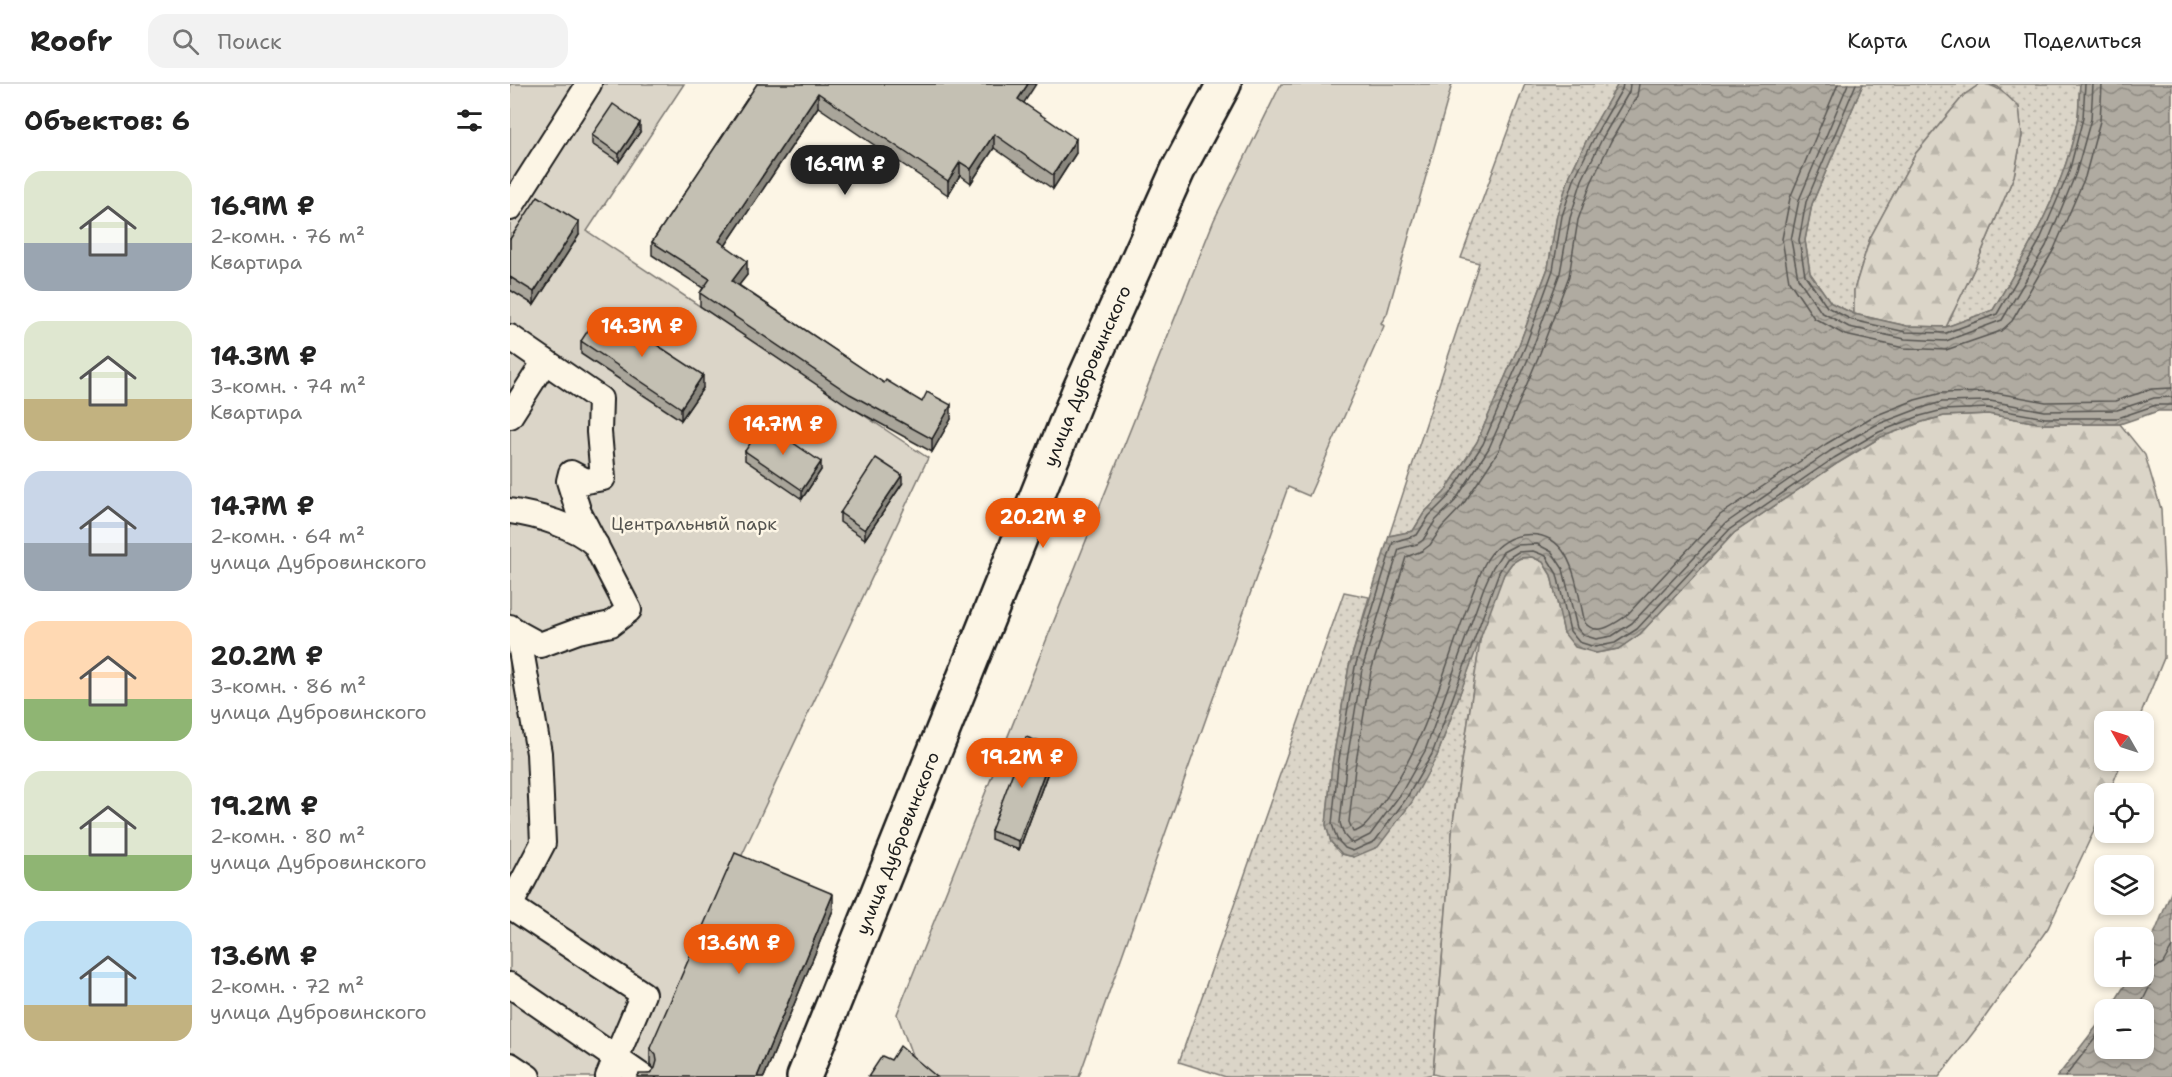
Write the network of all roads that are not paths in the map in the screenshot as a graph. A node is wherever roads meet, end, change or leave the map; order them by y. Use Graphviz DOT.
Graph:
graph roads {
  1 [pos="589,84"];
  2 [pos="1224,84"];
  3 [pos="510,208"];
  4 [pos="510,337"];
  5 [pos="545,361"];
  6 [pos="510,416"];
  7 [pos="510,512"];
  8 [pos="596,545"];
  9 [pos="514,630"];
  10 [pos="510,906"];
  11 [pos="510,986"];
  12 [pos="510,1065"];
  13 [pos="612,1067"];
  14 [pos="528,1077"];
  15 [pos="643,1077"];
  16 [pos="804,1077"];
  1 -- 3 [label="street"];
  2 -- 16 [label="main road, улица Дубровинского"];
  4 -- 5 [label="street"];
  5 -- 6 [label="street"];
  5 -- 8 [label="street"];
  7 -- 8 [label="street"];
  8 -- 9 [label="street"];
  9 -- 10 [label="street"];
  10 -- 13 [label="street"];
  11 -- 13 [label="street"];
  12 -- 14 [label="street"];
  13 -- 15 [label="street"];
}
